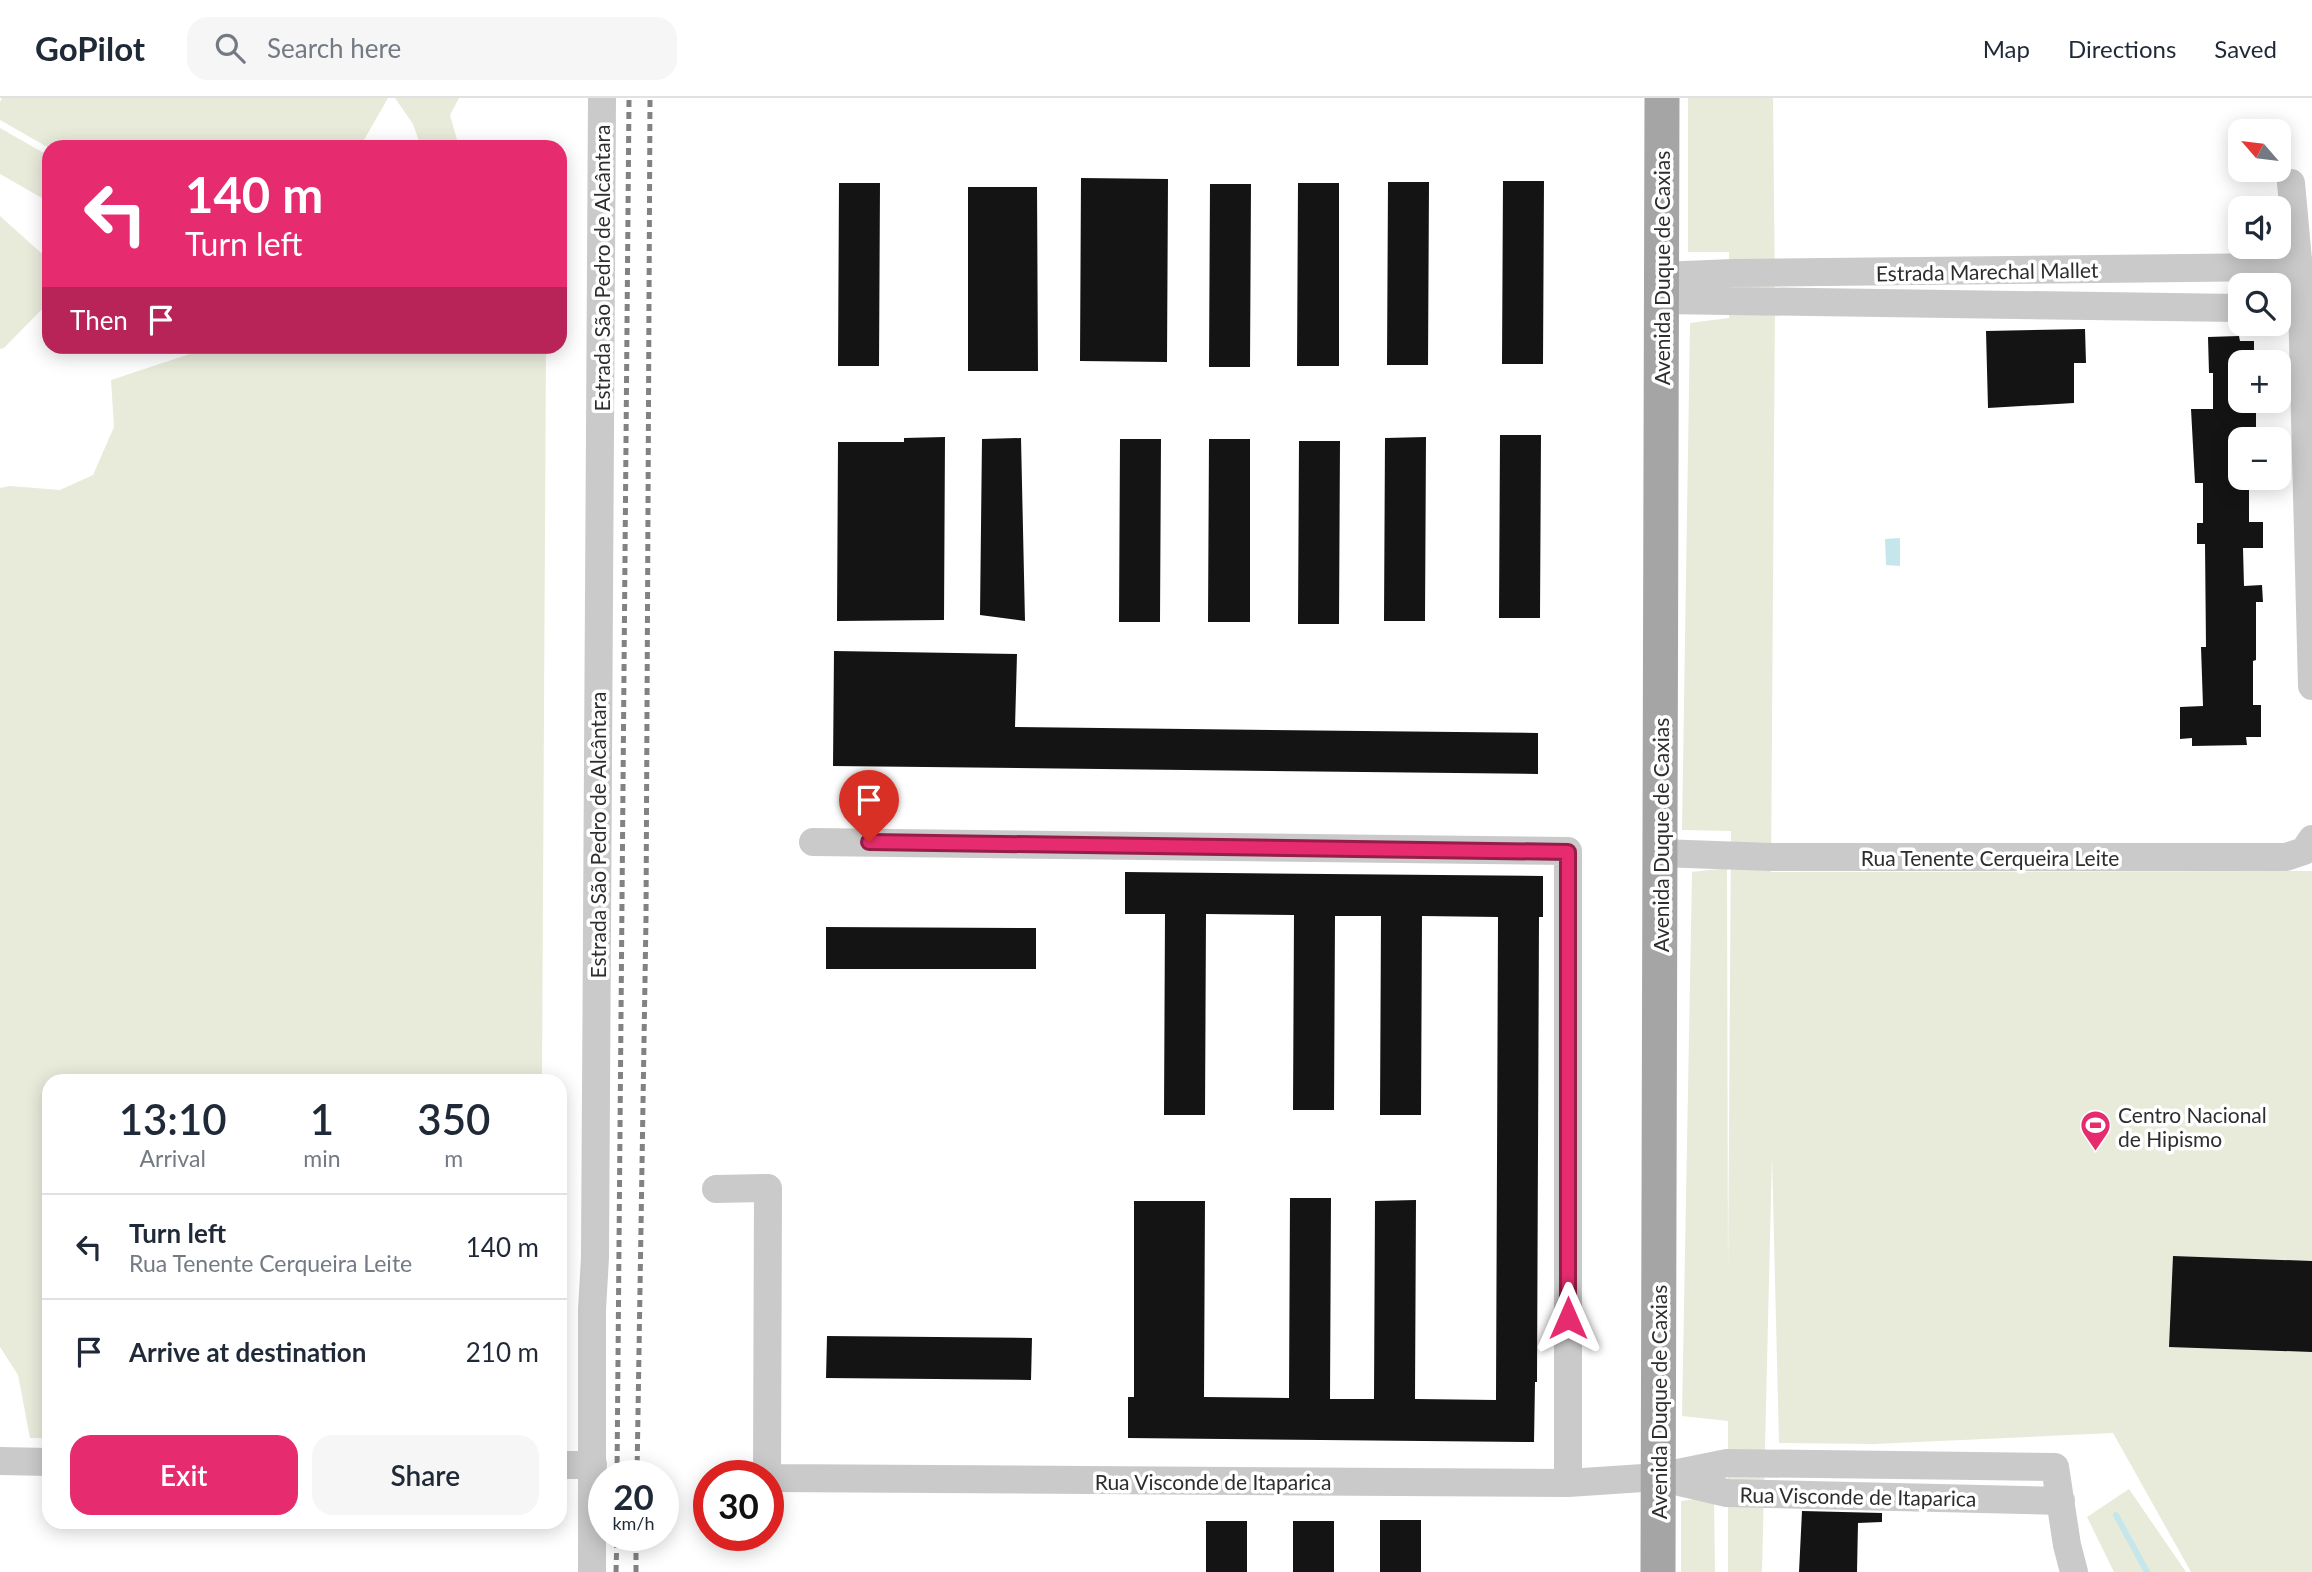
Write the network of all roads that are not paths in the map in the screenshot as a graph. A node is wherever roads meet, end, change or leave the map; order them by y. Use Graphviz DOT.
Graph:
graph roads {
  1 [pos="602,98"];
  2 [pos="1662,98"];
  3 [pos="2291,183"];
  4 [pos="2306,270"];
  5 [pos="2026,271"];
  6 [pos="1661,288"];
  7 [pos="2297,303"];
  8 [pos="2024,305"];
  9 [pos="2228,308"];
  10 [pos="2312,686"];
  11 [pos="2312,839"];
  12 [pos="813,842"];
  13 [pos="1660,853"];
  14 [pos="716,1189"];
  15 [pos="593,1460"];
  16 [pos="767,1460"];
  17 [pos="0,1461"];
  18 [pos="42,1462"];
  19 [pos="567,1465"];
  20 [pos="588,1465"];
  21 [pos="784,1477"];
  22 [pos="1658,1477"];
  23 [pos="1567,1483"];
  24 [pos="2061,1501"];
  25 [pos="592,1551"];
  26 [pos="592,1572"];
  27 [pos="1658,1572"];
  28 [pos="2074,1572"];
  1 -- 15 [label="street, Estrada São Pedro de Alcântara"];
  2 -- 6 [label="main road, Avenida Duque de Caxias"];
  3 -- 4 [label="street"];
  4 -- 5 [label="street, Estrada Marechal Mallet"];
  4 -- 7 [label="street"];
  5 -- 6 [label="street, Estrada Marechal Mallet"];
  5 -- 8 [label="street"];
  6 -- 8 [label="street, Estrada Marechal Mallet"];
  6 -- 13 [label="main road, Avenida Duque de Caxias"];
  7 -- 10 [label="street"];
  8 -- 9 [label="street, Estrada Marechal Mallet"];
  11 -- 13 [label="street, Rua Tenente Cerqueira Leite"];
  12 -- 23 [label="street"];
  13 -- 22 [label="main road, Avenida Duque de Caxias"];
  14 -- 16 [label="street, Rua Visconde de Itaparica"];
  17 -- 18 [label="street"];
  19 -- 20 [label="street"];
  21 -- 23 [label="street, Rua Visconde de Itaparica"];
  22 -- 23 [label="street, Rua Visconde de Itaparica"];
  22 -- 24 [label="street, Rua Visconde de Itaparica"];
  22 -- 24 [label="street, Rua Visconde de Itaparica"];
  22 -- 27 [label="main road, Avenida Duque de Caxias"];
  24 -- 28 [label="street"];
  25 -- 26 [label="street, Estrada São Pedro de Alcântara"];
}
